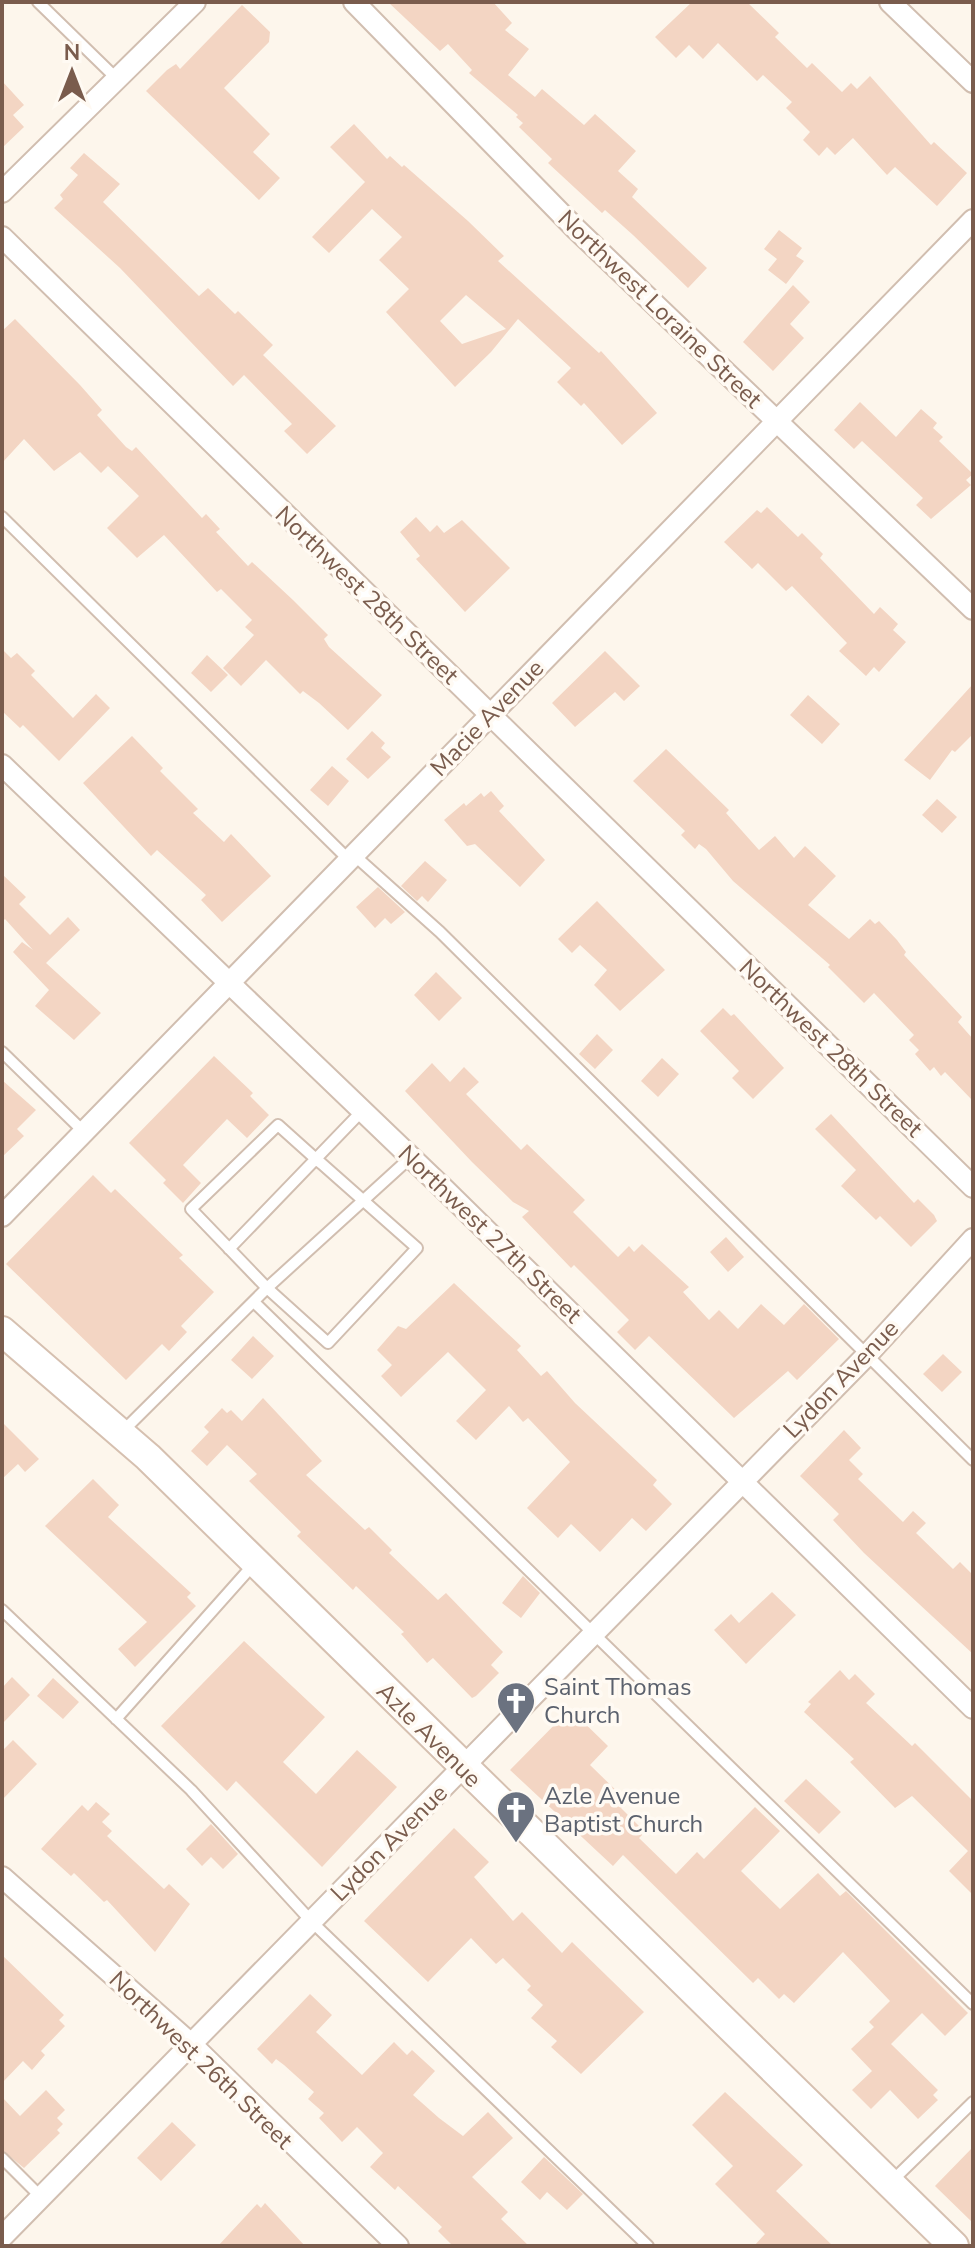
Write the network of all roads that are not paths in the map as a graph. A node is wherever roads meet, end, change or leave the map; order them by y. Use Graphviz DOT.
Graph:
graph roads {
  1 [pos="38,2"];
  2 [pos="195,2"];
  3 [pos="354,2"];
  4 [pos="890,2"];
  5 [pos="116,78"];
  6 [pos="973,82"];
  7 [pos="2,192"];
  8 [pos="973,220"];
  9 [pos="2,237"];
  10 [pos="776,422"];
  11 [pos="2,517"];
  12 [pos="973,609"];
  13 [pos="490,715"];
  14 [pos="2,765"];
  15 [pos="352,858"];
  16 [pos="229,983"];
  17 [pos="2,1052"];
  18 [pos="362,1111"];
  19 [pos="84,1132"];
  20 [pos="411,1157"];
  21 [pos="317,1160"];
  22 [pos="973,1187"];
  23 [pos="364,1201"];
  24 [pos="2,1216"];
  25 [pos="973,1239"];
  26 [pos="229,1249"];
  27 [pos="267,1288"];
  28 [pos="254,1302"];
  29 [pos="2,1331"];
  30 [pos="867,1355"];
  31 [pos="120,1433"];
  32 [pos="973,1460"];
  33 [pos="742,1481"];
  34 [pos="255,1563"];
  35 [pos="2,1610"];
  36 [pos="595,1633"];
  37 [pos="973,1708"];
  38 [pos="116,1719"];
  39 [pos="463,1768"];
  40 [pos="2,1877"];
  41 [pos="312,1922"];
  42 [pos="973,2004"];
  43 [pos="191,2044"];
  44 [pos="973,2102"];
  45 [pos="2,2158"];
  46 [pos="891,2183"];
  47 [pos="41,2197"];
  48 [pos="2,2237"];
  49 [pos="398,2246"];
  50 [pos="648,2246"];
  51 [pos="954,2246"];
  1 -- 5 [label="lane"];
  2 -- 5 [label="street"];
  3 -- 10 [label="street, Northwest Loraine Street"];
  4 -- 6 [label="street"];
  5 -- 7 [label="street"];
  8 -- 10 [label="street, Macie Avenue"];
  9 -- 13 [label="street, Northwest 28th Street"];
  10 -- 12 [label="street, Northwest Loraine Street"];
  10 -- 13 [label="street, Macie Avenue"];
  11 -- 15 [label="lane"];
  13 -- 15 [label="street, Macie Avenue"];
  13 -- 22 [label="street, Northwest 28th Street"];
  14 -- 16 [label="street, Northwest 27th Street"];
  15 -- 16 [label="street, Macie Avenue"];
  15 -- 30 [label="lane"];
  16 -- 18 [label="street, Northwest 27th Street"];
  16 -- 19 [label="street, Macie Avenue"];
  17 -- 19 [label="lane"];
  18 -- 20 [label="street, Northwest 27th Street"];
  18 -- 21 [label="lane"];
  19 -- 24 [label="street, Macie Avenue"];
  20 -- 23 [label="lane"];
  20 -- 33 [label="street, Northwest 27th Street"];
  21 -- 23 [label="lane"];
  21 -- 26 [label="lane"];
  21 -- 26 [label="lane"];
  23 -- 27 [label="lane"];
  23 -- 27 [label="lane"];
  25 -- 30 [label="street, Lydon Avenue"];
  26 -- 27 [label="lane"];
  27 -- 28 [label="lane"];
  28 -- 31 [label="lane"];
  28 -- 36 [label="lane"];
  29 -- 31 [label="main road, Azle Avenue"];
  30 -- 32 [label="lane"];
  30 -- 33 [label="street, Lydon Avenue"];
  31 -- 34 [label="main road, Azle Avenue"];
  33 -- 36 [label="street, Lydon Avenue"];
  33 -- 37 [label="street, Northwest 27th Street"];
  34 -- 38 [label="lane"];
  34 -- 39 [label="main road, Azle Avenue"];
  35 -- 38 [label="lane"];
  36 -- 39 [label="street, Lydon Avenue"];
  36 -- 42 [label="lane"];
  38 -- 41 [label="lane"];
  39 -- 41 [label="street, Lydon Avenue"];
  39 -- 46 [label="main road, Azle Avenue"];
  40 -- 43 [label="street, Northwest 26th Street"];
  41 -- 43 [label="street, Lydon Avenue"];
  41 -- 50 [label="lane"];
  43 -- 47 [label="street, Lydon Avenue"];
  43 -- 49 [label="street, Northwest 26th Street"];
  44 -- 46 [label="lane"];
  45 -- 47 [label="lane"];
  46 -- 51 [label="main road, Azle Avenue"];
  47 -- 48 [label="street, Lydon Avenue"];
}
